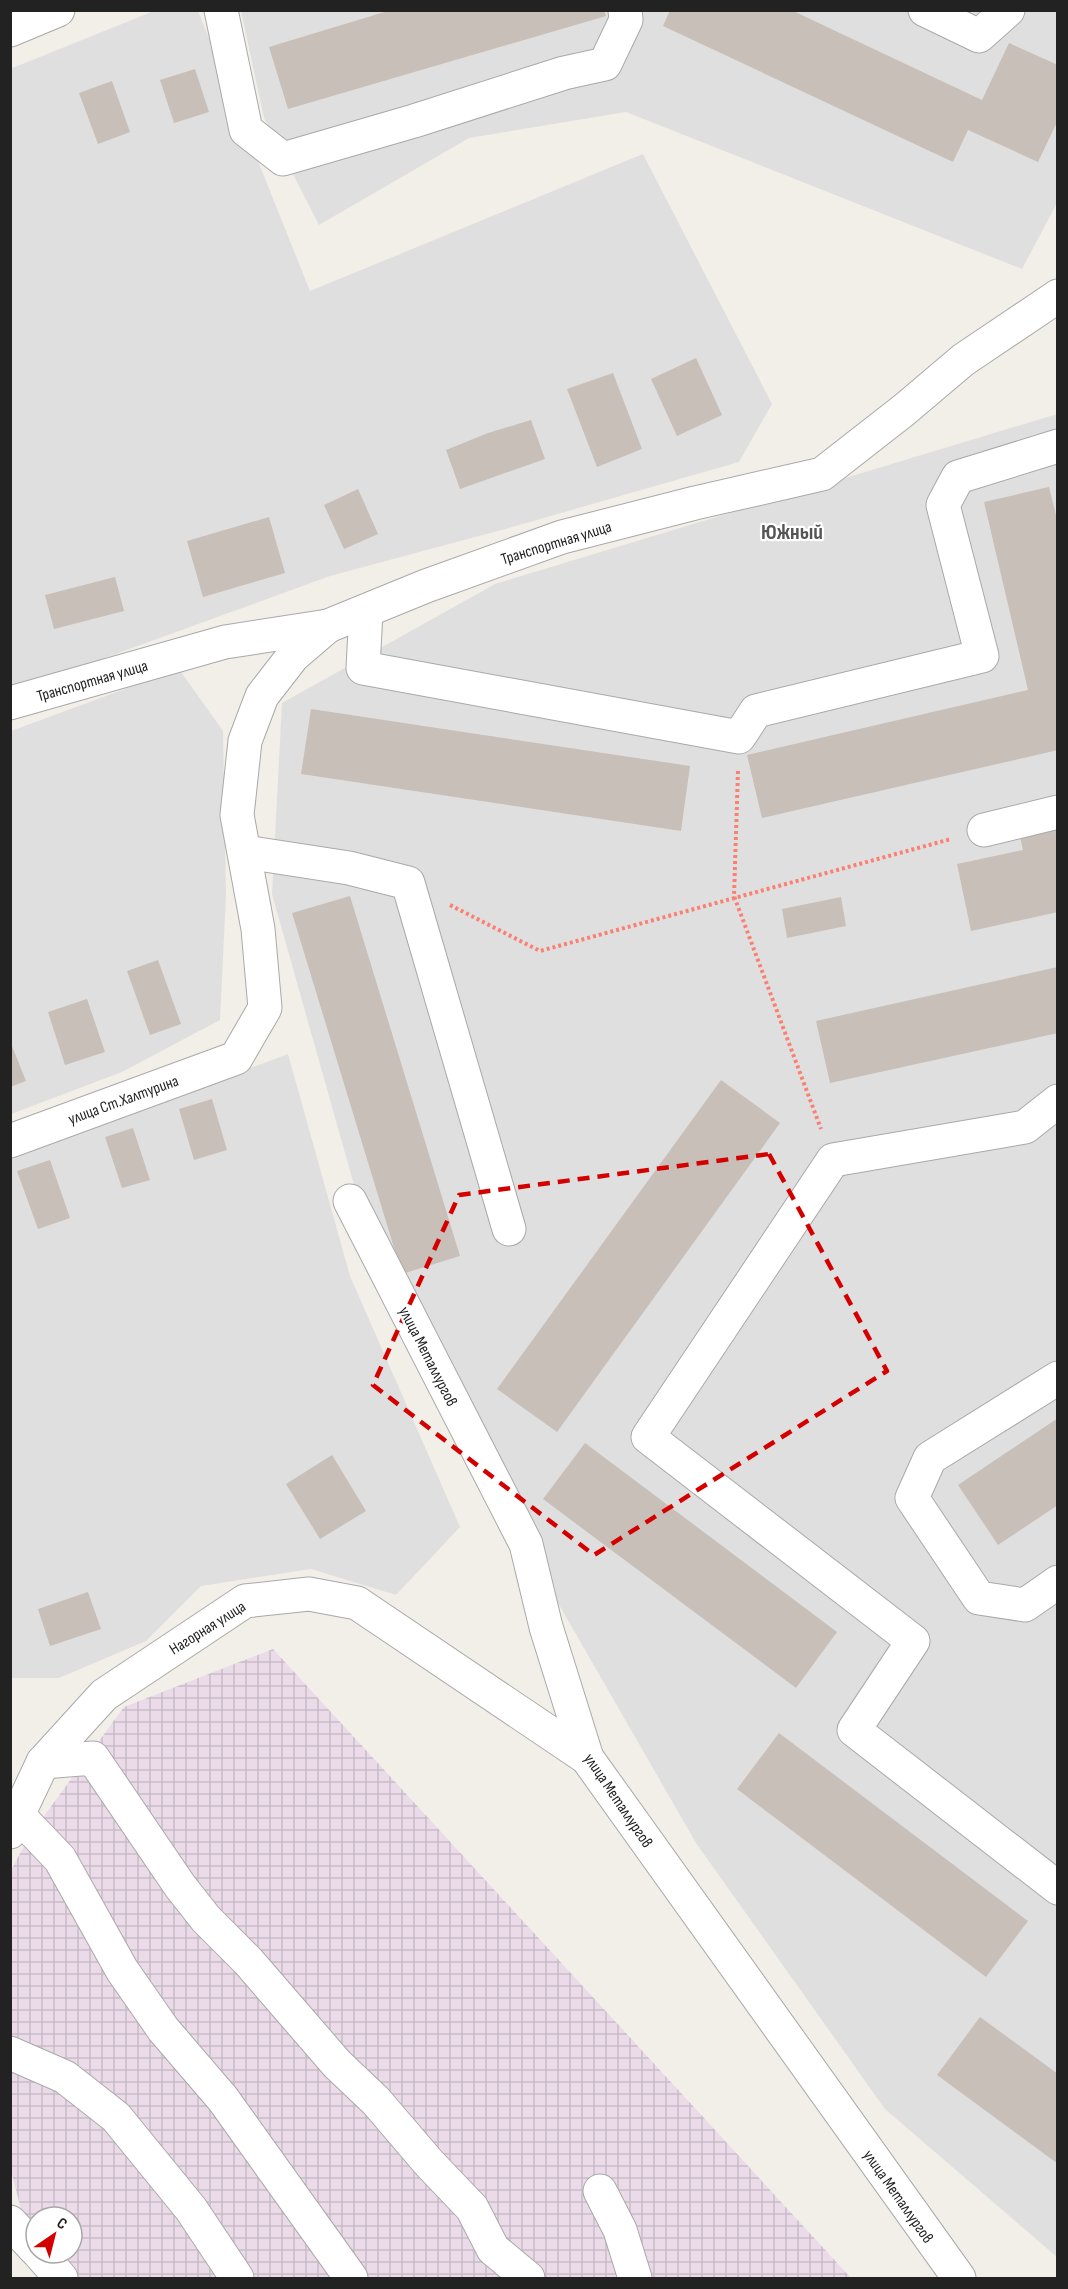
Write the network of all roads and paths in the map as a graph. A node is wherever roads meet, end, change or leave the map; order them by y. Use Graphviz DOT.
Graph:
graph roads {
  1 [pos="58,10"];
  2 [pos="221,10"];
  3 [pos="625,10"];
  4 [pos="925,10"];
  5 [pos="1008,10"];
  6 [pos="10,30"];
  7 [pos="1058,296"];
  8 [pos="1058,446"];
  9 [pos="366,611"];
  10 [pos="328,626"];
  11 [pos="10,704"];
  12 [pos="739,737"];
  13 [pos="1058,812"];
  14 [pos="984,830"];
  15 [pos="245,852"];
  16 [pos="408,883"];
  17 [pos="734,896"];
  18 [pos="1058,1101"];
  19 [pos="10,1141"];
  20 [pos="833,1160"];
  21 [pos="350,1201"];
  22 [pos="509,1229"];
  23 [pos="1058,1378"];
  24 [pos="1058,1582"];
  25 [pos="587,1758"];
  26 [pos="44,1762"];
  27 [pos="15,1824"];
  28 [pos="1058,1888"];
  29 [pos="13,2054"];
  30 [pos="600,2191"];
  31 [pos="10,2222"];
  32 [pos="24,2237"];
  33 [pos="492,2250"];
  34 [pos="237,2278"];
  35 [pos="351,2278"];
  36 [pos="510,2278"];
  37 [pos="528,2278"];
  38 [pos="635,2278"];
  39 [pos="959,2278"];
  1 -- 6 [label="street"];
  2 -- 3 [label="street"];
  4 -- 5 [label="street"];
  7 -- 9 [label="street, Транспортная улица"];
  8 -- 12 [label="street"];
  9 -- 10 [label="street, Транспортная улица"];
  9 -- 12 [label="street"];
  10 -- 11 [label="street, Транспортная улица"];
  10 -- 15 [label="street"];
  12 -- 17 [label="path"];
  13 -- 14 [label="street"];
  14 -- 17 [label="path"];
  15 -- 16 [label="street"];
  15 -- 19 [label="street, улица Ст.Халтурина"];
  16 -- 17 [label="path"];
  16 -- 22 [label="street"];
  17 -- 20 [label="path"];
  18 -- 20 [label="street"];
  20 -- 28 [label="street"];
  21 -- 25 [label="street, улица Металлургов"];
  23 -- 24 [label="street"];
  25 -- 26 [label="street, Нагорная улица"];
  25 -- 39 [label="street, улица Металлургов"];
  26 -- 27 [label="street, Нагорная улица"];
  26 -- 33 [label="street"];
  27 -- 35 [label="street"];
  29 -- 34 [label="street"];
  30 -- 38 [label="street"];
  31 -- 32 [label="street"];
  33 -- 36 [label="street"];
  33 -- 37 [label="street"];
}
